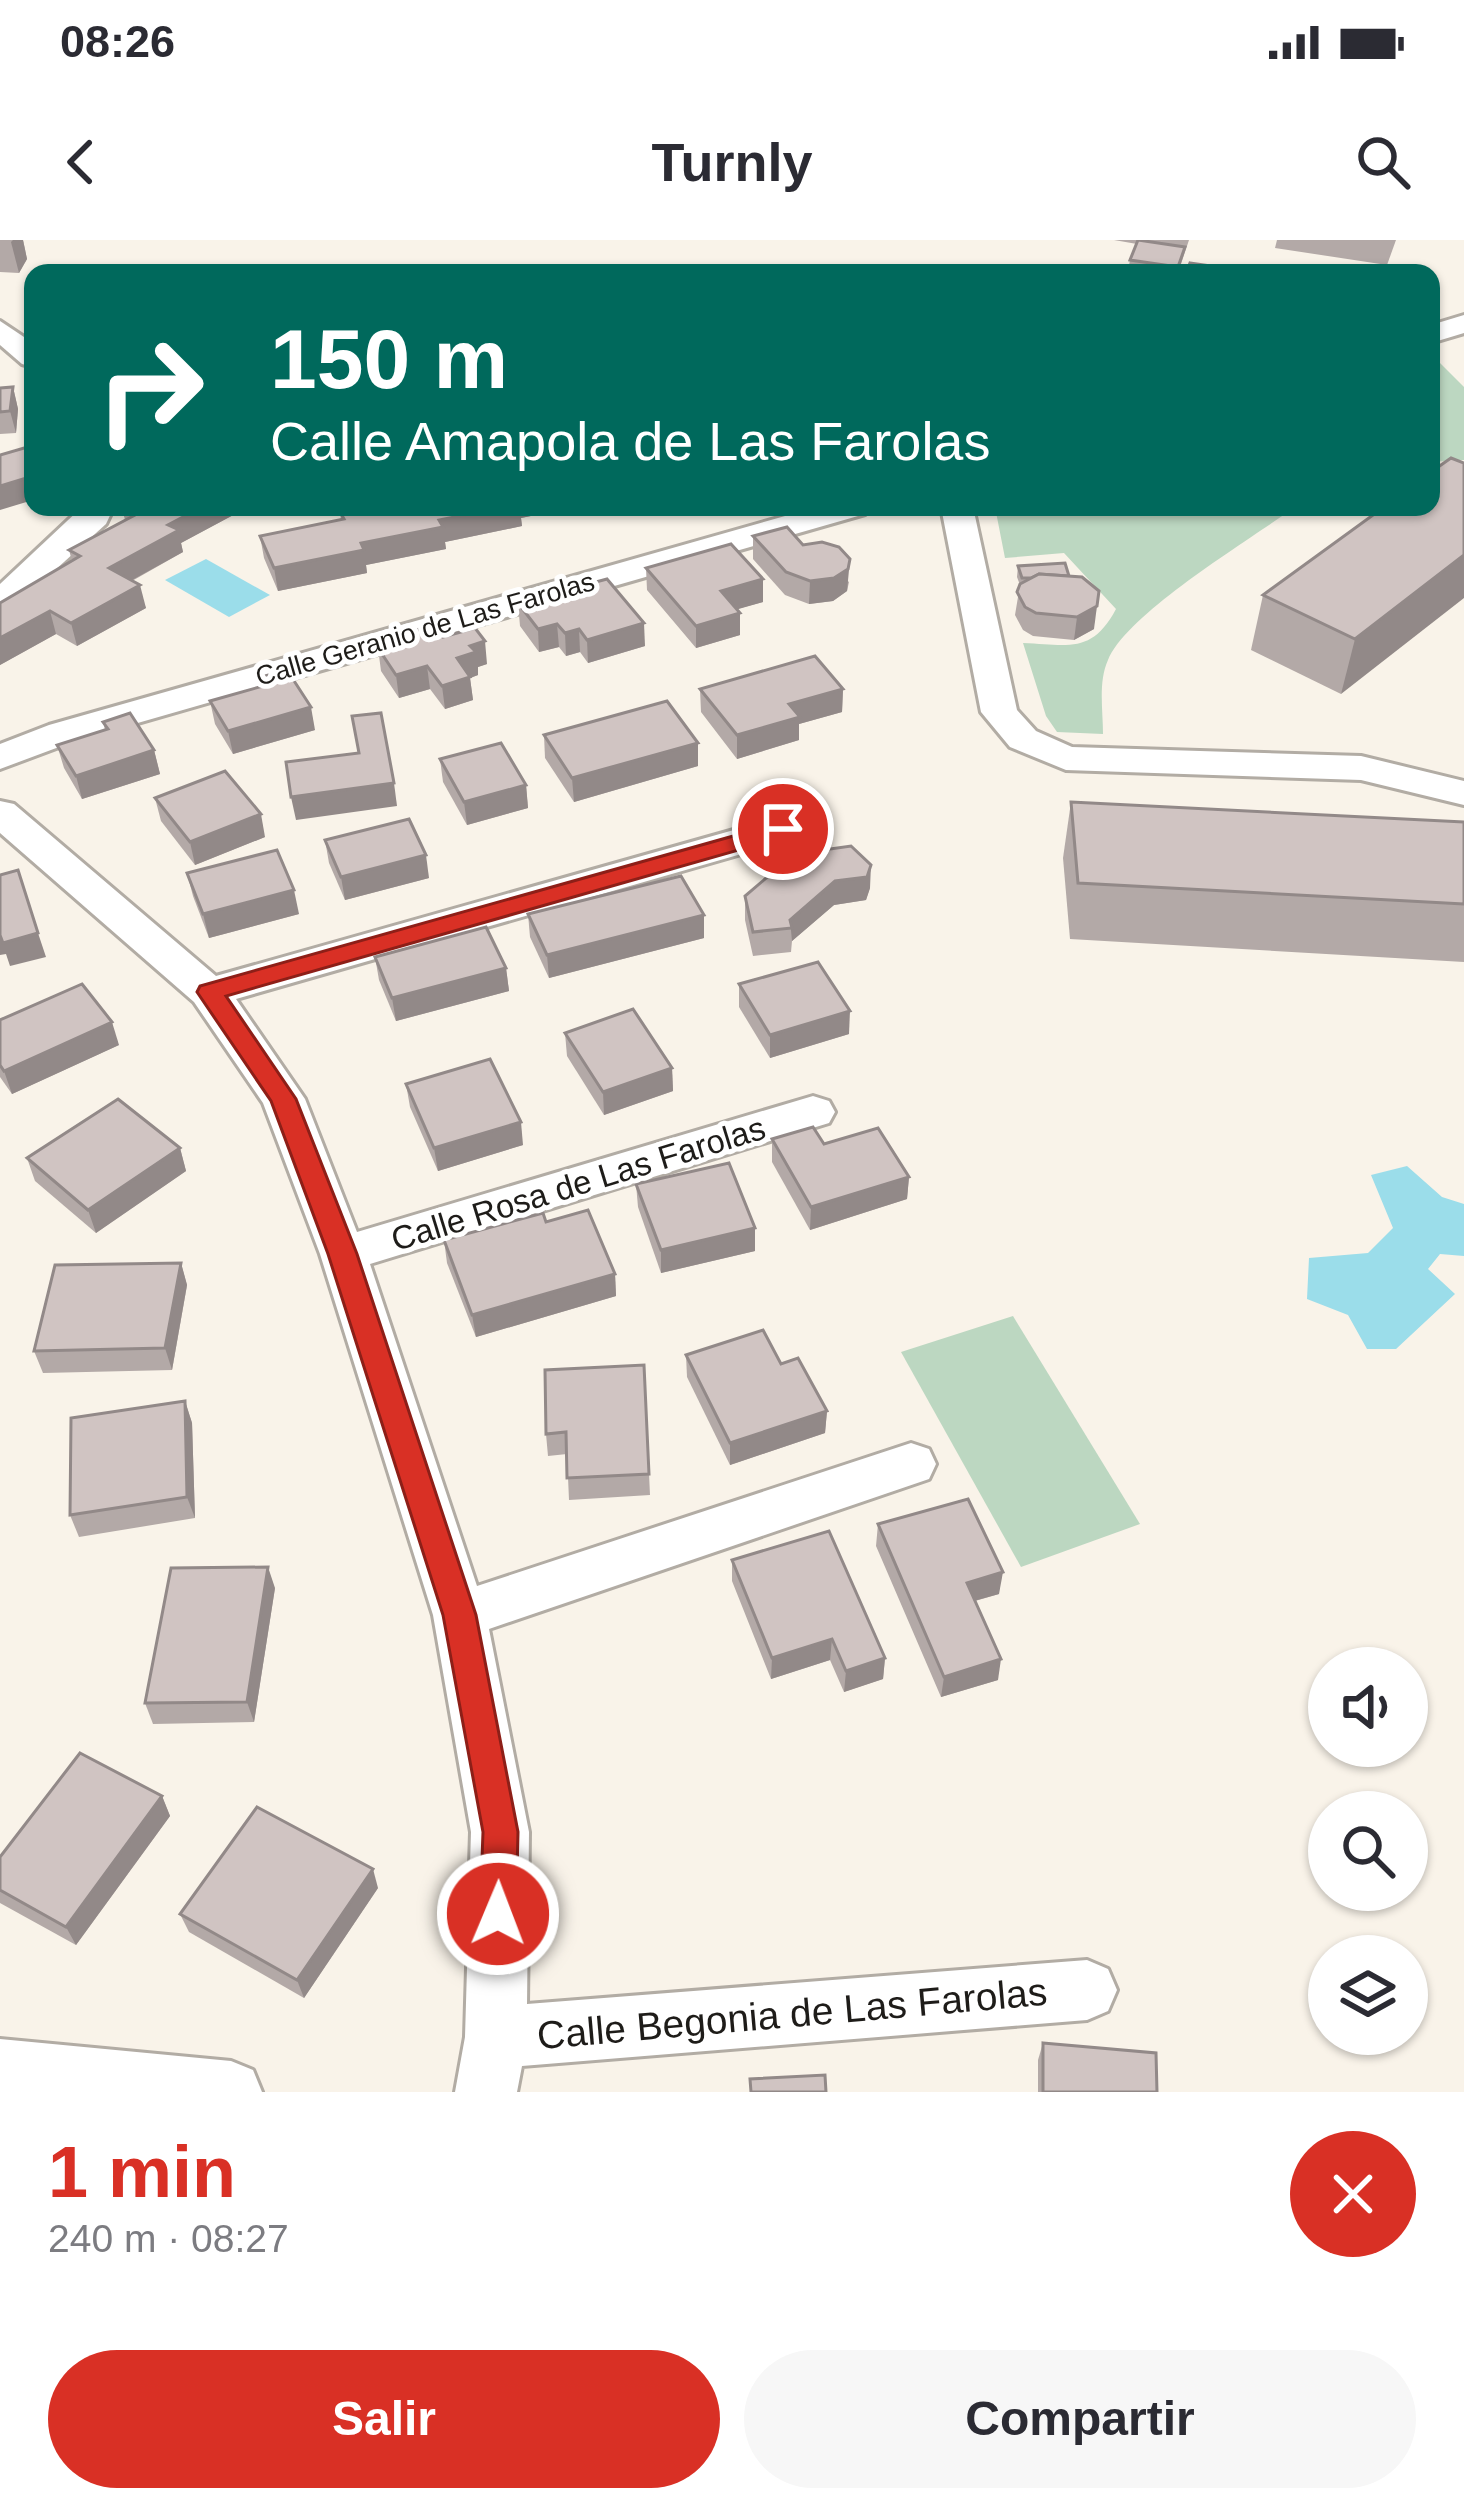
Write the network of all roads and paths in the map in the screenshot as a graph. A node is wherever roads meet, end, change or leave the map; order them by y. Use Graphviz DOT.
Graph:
graph roads {
  1 [pos="0,330"];
  2 [pos="24,350"];
  3 [pos="94,516"];
  4 [pos="822,516"];
  5 [pos="959,516"];
  6 [pos="0,602"];
  7 [pos="0,758"];
  8 [pos="1464,793"];
  9 [pos="0,812"];
  10 [pos="783,829"];
  11 [pos="209,992"];
  12 [pos="813,1112"];
  13 [pos="343,1254"];
  14 [pos="911,1464"];
  15 [pos="460,1615"];
  16 [pos="1088,1990"];
  17 [pos="491,2064"];
  18 [pos="0,2070"];
  19 [pos="231,2092"];
  1 -- 2 [label="street"];
  3 -- 6 [label="street"];
  4 -- 7 [label="street, Calle Geranio de Las Farolas"];
  5 -- 8 [label="street"];
  9 -- 11 [label="street"];
  10 -- 11 [label="street"];
  11 -- 13 [label="street"];
  12 -- 13 [label="street, Calle Rosa de Las Farolas"];
  13 -- 15 [label="street"];
  14 -- 15 [label="street"];
  15 -- 17 [label="street"];
  16 -- 17 [label="street, Calle Begonia de Las Farolas"];
  18 -- 19 [label="street"];
}
